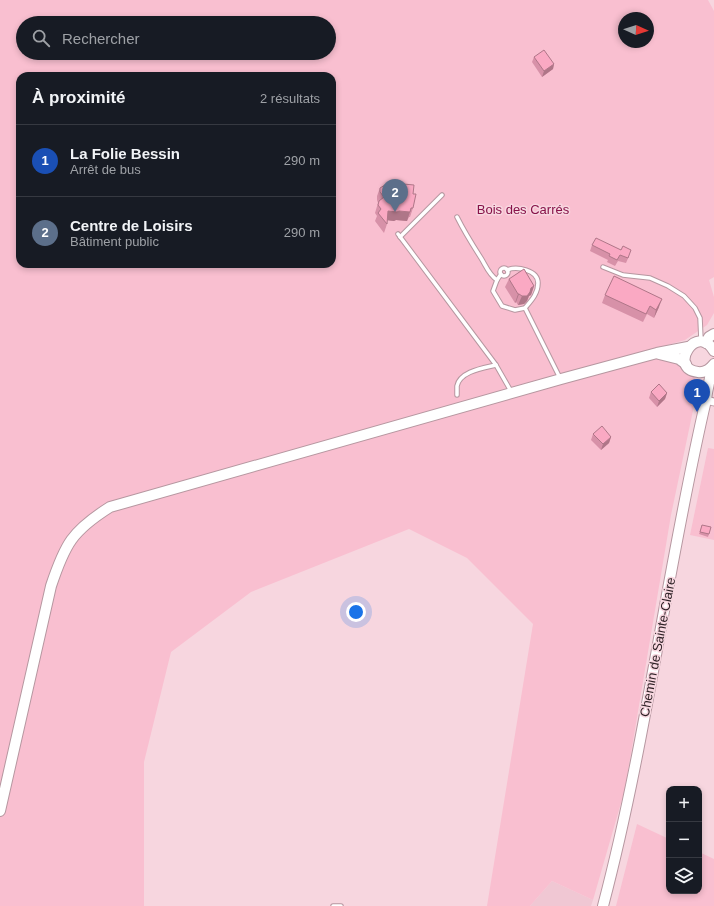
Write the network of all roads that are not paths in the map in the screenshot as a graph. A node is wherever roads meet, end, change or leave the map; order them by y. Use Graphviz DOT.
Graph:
graph roads {
  1 [pos="442,195"];
  2 [pos="457,217"];
  3 [pos="603,267"];
  4 [pos="497,280"];
  5 [pos="525,308"];
  6 [pos="714,334"];
  7 [pos="688,347"];
  8 [pos="710,347"];
  9 [pos="657,353"];
  10 [pos="686,364"];
  11 [pos="496,366"];
  12 [pos="712,366"];
  13 [pos="695,372"];
  14 [pos="561,379"];
  15 [pos="707,388"];
  16 [pos="512,394"];
  17 [pos="457,395"];
  18 [pos="710,401"];
  19 [pos="0,812"];
  20 [pos="332,906"];
  21 [pos="341,906"];
  22 [pos="603,906"];
  1 -- 11 [label="lane"];
  2 -- 4 [label="lane"];
  3 -- 8 [label="lane"];
  4 -- 5 [label="lane"];
  4 -- 5 [label="lane"];
  5 -- 14 [label="lane"];
  6 -- 8 [label="main road"];
  7 -- 8 [label="main road"];
  7 -- 9 [label="main road"];
  7 -- 10 [label="main road"];
  9 -- 10 [label="main road"];
  9 -- 14 [label="main road"];
  10 -- 13 [label="main road"];
  11 -- 16 [label="lane"];
  11 -- 17 [label="lane"];
  12 -- 13 [label="main road"];
  12 -- 15 [label="main road, Chemin de Sainte-Claire"];
  13 -- 15 [label="main road"];
  14 -- 16 [label="main road"];
  15 -- 18 [label="main road, Chemin de Sainte-Claire"];
  16 -- 19 [label="main road"];
  18 -- 22 [label="main road, Chemin de Sainte-Claire"];
  20 -- 21 [label="lane"];
}
